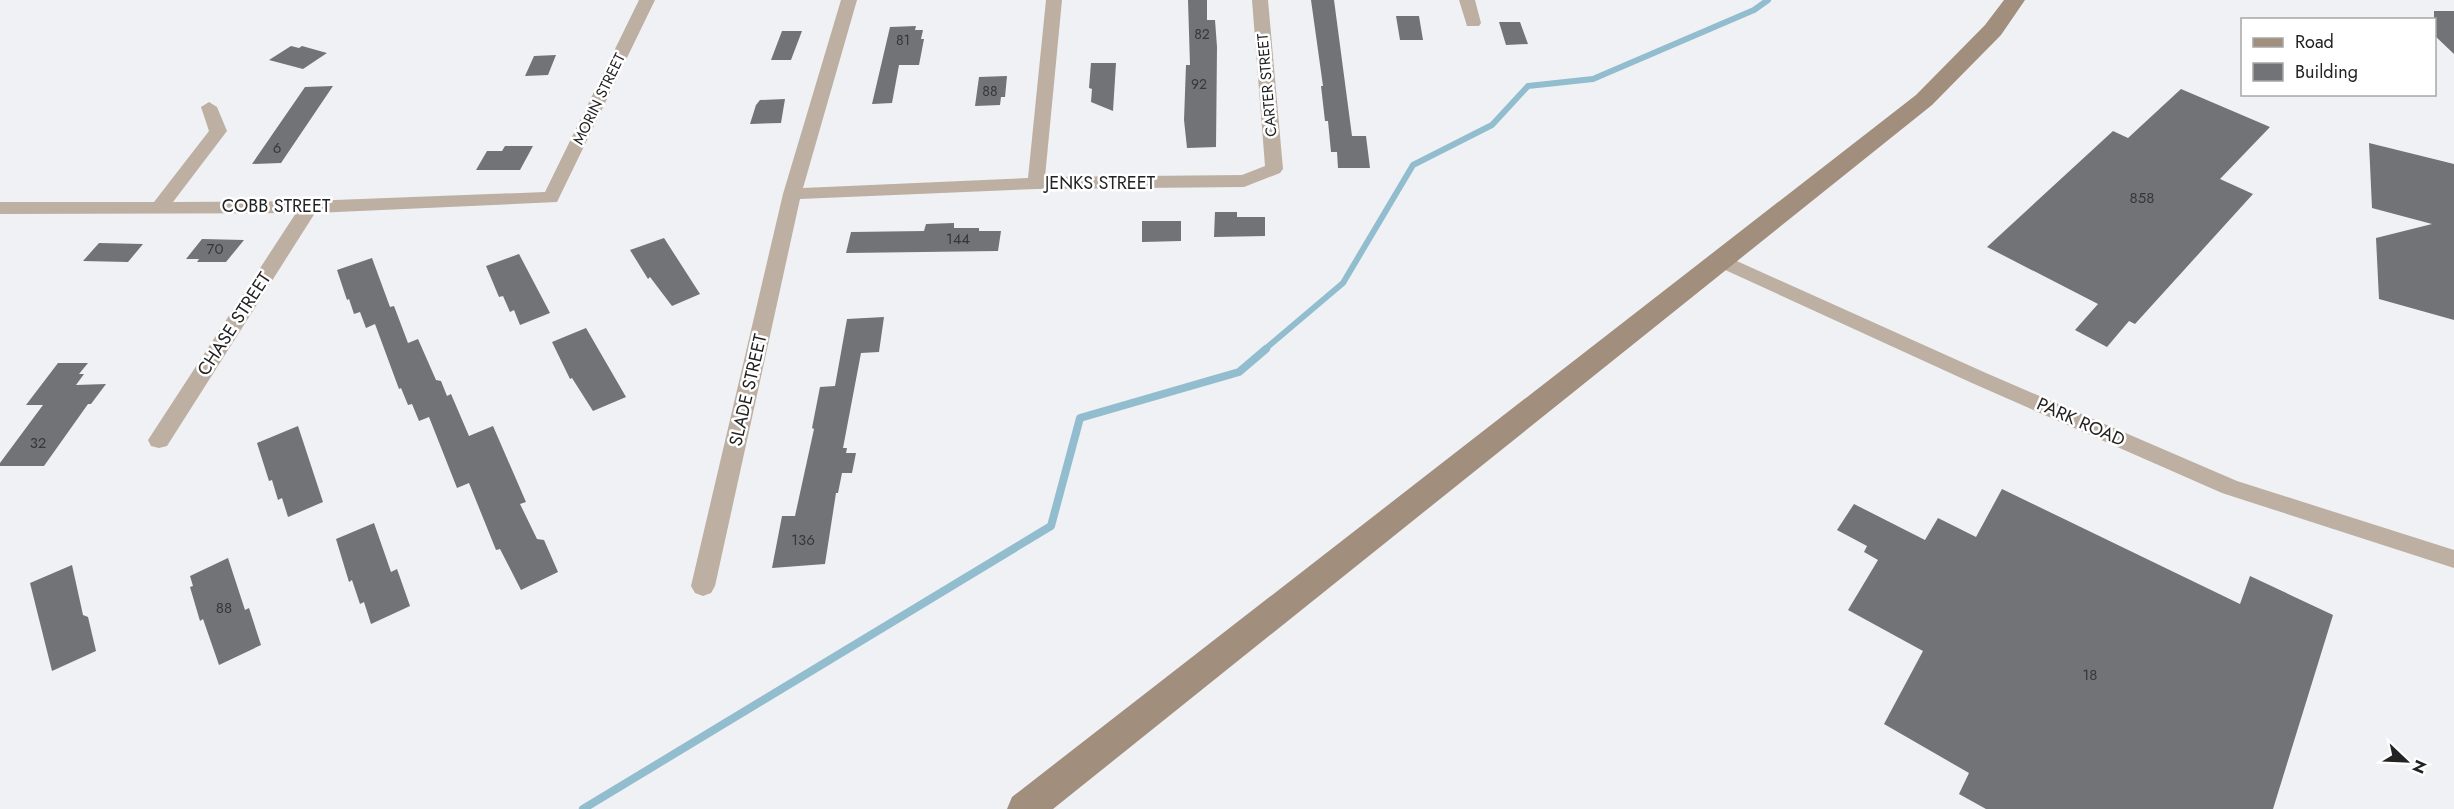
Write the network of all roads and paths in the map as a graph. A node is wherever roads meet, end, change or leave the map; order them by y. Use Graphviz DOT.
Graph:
graph roads {
  1 [pos="647,0"];
  2 [pos="849,0"];
  3 [pos="1054,0"];
  4 [pos="1260,0"];
  5 [pos="1467,0"];
  6 [pos="2015,0"];
  7 [pos="1473,23"];
  8 [pos="209,107"];
  9 [pos="1274,169"];
  10 [pos="1036,183"];
  11 [pos="792,194"];
  12 [pos="551,198"];
  13 [pos="160,206"];
  14 [pos="309,207"];
  15 [pos="0,208"];
  16 [pos="1719,259"];
  17 [pos="159,440"];
  18 [pos="2454,559"];
  19 [pos="703,586"];
  20 [pos="1024,809"];
  1 -- 12 [label="street, MORIN STREET"];
  2 -- 11 [label="street, SLADE STREET"];
  3 -- 10 [label="street, JENKS STREET"];
  4 -- 9 [label="street, CARTER STREET"];
  5 -- 7 [label="street"];
  6 -- 16 [label="main road"];
  8 -- 13 [label="street"];
  9 -- 10 [label="street, JENKS STREET"];
  10 -- 11 [label="street"];
  11 -- 19 [label="street, SLADE STREET"];
  12 -- 14 [label="street, COBB STREET"];
  13 -- 14 [label="street, COBB STREET"];
  13 -- 15 [label="street, COBB STREET"];
  14 -- 17 [label="street, CHASE STREET"];
  16 -- 18 [label="street, PARK ROAD"];
  16 -- 20 [label="main road"];
}
